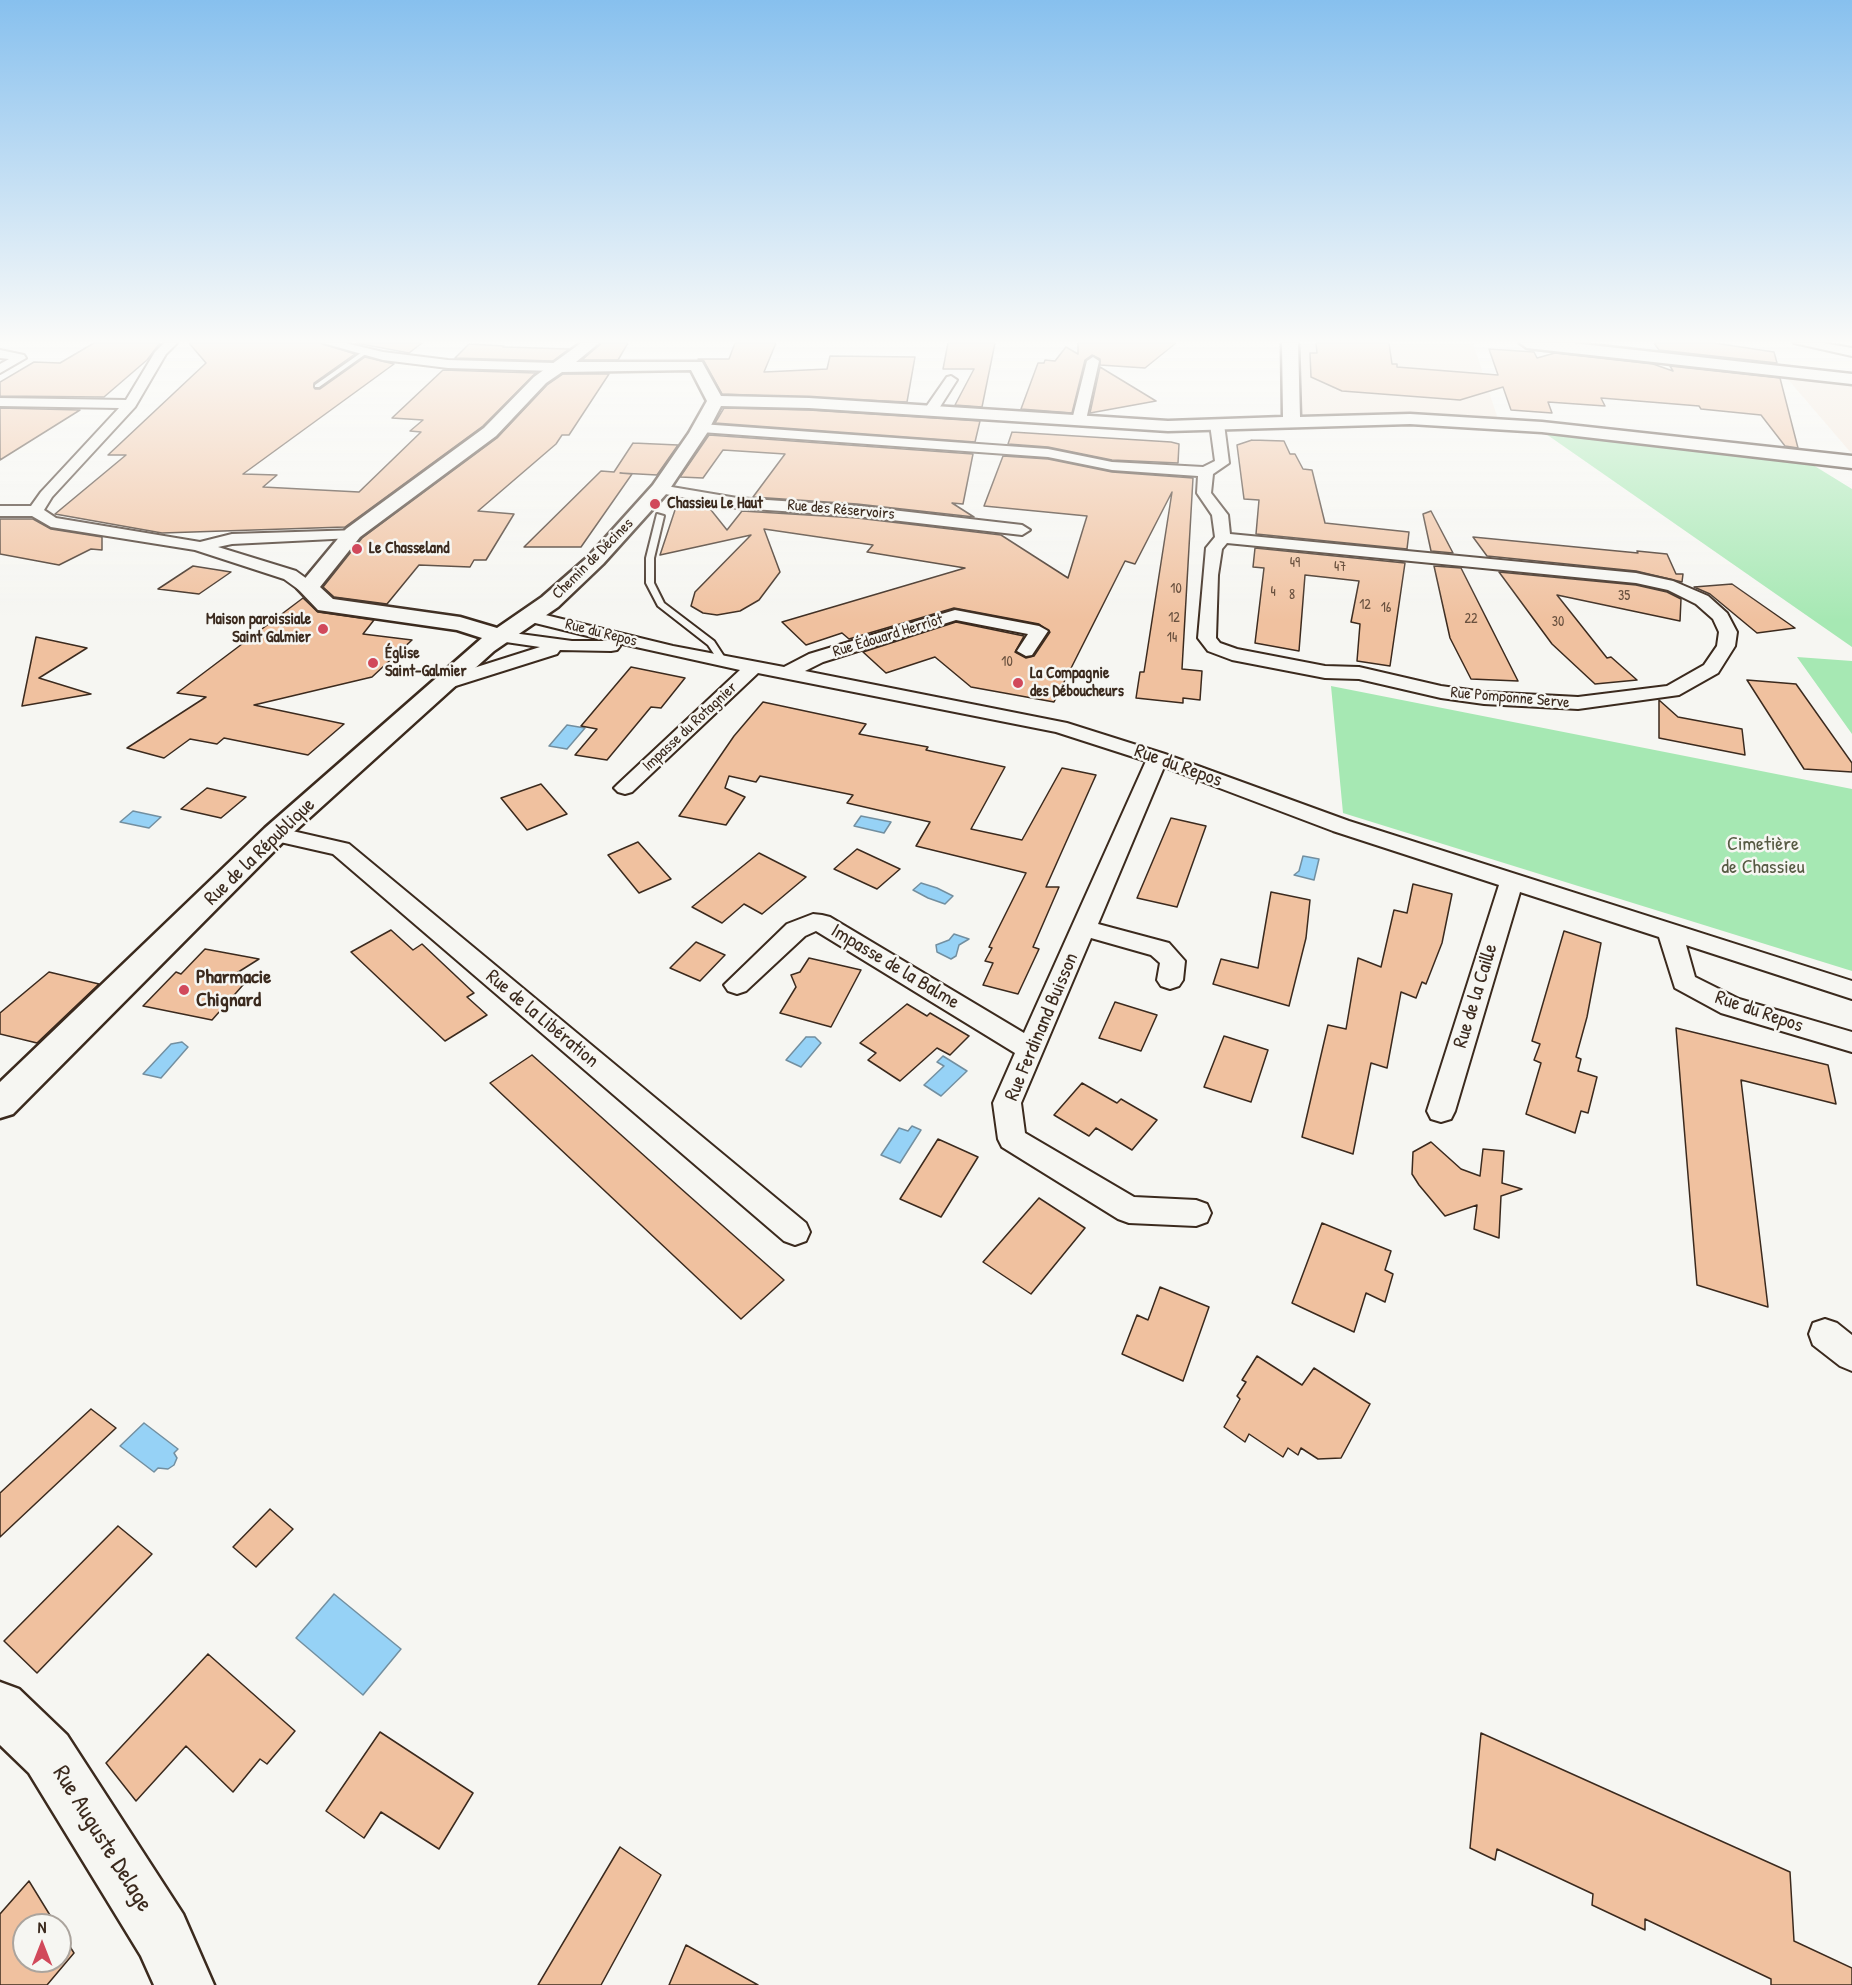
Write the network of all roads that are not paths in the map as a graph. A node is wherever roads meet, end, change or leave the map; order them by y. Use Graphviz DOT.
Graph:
graph roads {
  1 [pos="101,436"];
  2 [pos="485,436"];
  3 [pos="696,436"];
  4 [pos="807,436"];
  5 [pos="1218,436"];
  6 [pos="1618,436"];
  7 [pos="1852,462"];
  8 [pos="1206,472"];
  9 [pos="660,489"];
  10 [pos="0,511"];
  11 [pos="36,511"];
  12 [pos="660,516"];
  13 [pos="1022,530"];
  14 [pos="353,533"];
  15 [pos="1223,538"];
  16 [pos="198,546"];
  17 [pos="308,588"];
  18 [pos="529,616"];
  19 [pos="460,624"];
  20 [pos="498,636"];
  21 [pos="572,646"];
  22 [pos="673,651"];
  23 [pos="1026,651"];
  24 [pos="723,661"];
  25 [pos="754,667"];
  26 [pos="787,673"];
  27 [pos="446,683"];
  28 [pos="1158,758"];
  29 [pos="625,788"];
  30 [pos="275,834"];
  31 [pos="1512,880"];
  32 [pos="1083,928"];
  33 [pos="1669,930"];
  34 [pos="1170,980"];
  35 [pos="737,985"];
  36 [pos="1852,990"];
  37 [pos="1852,1042"];
  38 [pos="1030,1049"];
  39 [pos="0,1104"];
  40 [pos="1441,1111"];
  41 [pos="1196,1213"];
  42 [pos="795,1232"];
  43 [pos="1825,1334"];
  44 [pos="1852,1355"];
  45 [pos="0,1707"];
  46 [pos="184,1985"];
  1 -- 11 [label="street"];
  2 -- 14 [label="street"];
  3 -- 9 [label="street, Chemin de Décines"];
  4 -- 8 [label="street"];
  5 -- 8 [label="street"];
  6 -- 7 [label="street"];
  8 -- 15 [label="street"];
  9 -- 13 [label="street, Rue des Réservoirs"];
  9 -- 18 [label="street, Chemin de Décines"];
  10 -- 11 [label="street"];
  11 -- 16 [label="street"];
  12 -- 24 [label="lane"];
  14 -- 16 [label="street"];
  14 -- 17 [label="street"];
  15 -- 15 [label="street, Rue Pomponne Serve"];
  16 -- 17 [label="street"];
  17 -- 19 [label="street"];
  18 -- 19 [label="street"];
  18 -- 20 [label="street, Chemin de Décines"];
  18 -- 22 [label="street, Rue du Repos"];
  19 -- 20 [label="street"];
  20 -- 21 [label="street, Rue du Repos"];
  20 -- 27 [label="street, Rue de la République"];
  21 -- 22 [label="street, Rue du Repos"];
  21 -- 27 [label="street, Rue du Repos"];
  22 -- 24 [label="street, Rue du Repos"];
  23 -- 26 [label="street, Rue Édouard Herriot"];
  24 -- 25 [label="street, Rue du Repos"];
  25 -- 26 [label="street, Rue du Repos"];
  25 -- 29 [label="street, Impasse du Rotagnier"];
  26 -- 28 [label="street, Rue du Repos"];
  27 -- 30 [label="street, Rue de la République"];
  28 -- 31 [label="street, Rue du Repos"];
  28 -- 32 [label="street, Rue Ferdinand Buisson"];
  30 -- 39 [label="street, Rue de la République"];
  30 -- 42 [label="street, Rue de la Libération"];
  31 -- 33 [label="street, Rue du Repos"];
  31 -- 40 [label="street, Rue de la Caille"];
  32 -- 34 [label="street, Rue Ferdinand Buisson"];
  32 -- 38 [label="street, Rue Ferdinand Buisson"];
  33 -- 36 [label="street, Rue du Repos"];
  33 -- 37 [label="street, Rue du Repos"];
  35 -- 38 [label="street, Impasse de la Balme"];
  38 -- 41 [label="street, Rue Ferdinand Buisson"];
  43 -- 44 [label="street"];
  45 -- 46 [label="street, Rue Auguste Delage"];
}
